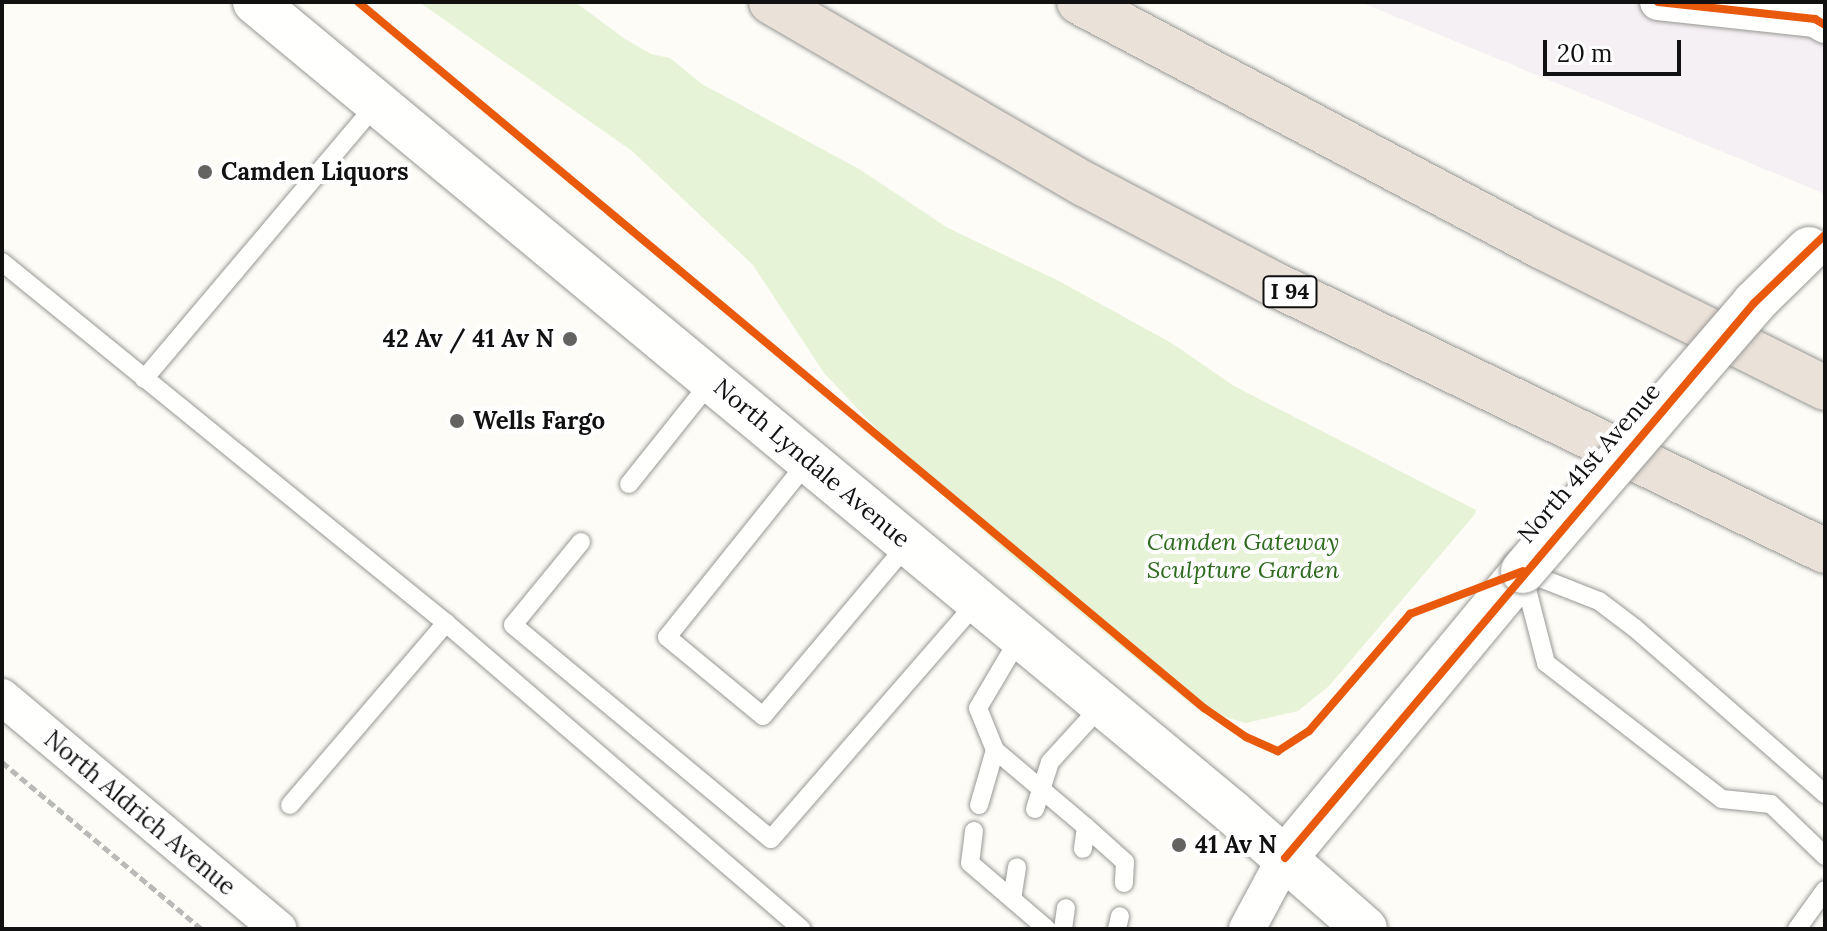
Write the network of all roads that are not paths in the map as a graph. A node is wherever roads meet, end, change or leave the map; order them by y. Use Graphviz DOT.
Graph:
graph roads {
  1 [pos="255,2"];
  2 [pos="771,2"];
  3 [pos="1079,2"];
  4 [pos="1658,2"];
  5 [pos="1825,25"];
  6 [pos="377,103"];
  7 [pos="1817,242"];
  8 [pos="2,262"];
  9 [pos="144,379"];
  10 [pos="713,379"];
  11 [pos="1825,388"];
  12 [pos="809,460"];
  13 [pos="629,484"];
  14 [pos="581,542"];
  15 [pos="908,544"];
  16 [pos="1825,551"];
  17 [pos="1523,571"];
  18 [pos="977,602"];
  19 [pos="446,623"];
  20 [pos="1020,637"];
  21 [pos="2,697"];
  22 [pos="1102,705"];
  23 [pos="995,750"];
  24 [pos="1040,786"];
  25 [pos="1825,794"];
  26 [pos="290,805"];
  27 [pos="979,805"];
  28 [pos="1035,809"];
  29 [pos="1086,827"];
  30 [pos="974,831"];
  31 [pos="1083,849"];
  32 [pos="1825,856"];
  33 [pos="1285,858"];
  34 [pos="1017,867"];
  35 [pos="1124,883"];
  36 [pos="1825,890"];
  37 [pos="1012,899"];
  38 [pos="1066,908"];
  39 [pos="278,929"];
  40 [pos="802,929"];
  41 [pos="1047,929"];
  42 [pos="1063,929"];
  43 [pos="1247,929"];
  44 [pos="1365,929"];
  45 [pos="1797,929"];
  1 -- 6 [label="street, North Lyndale Avenue"];
  2 -- 16 [label="highway, I 94"];
  3 -- 11 [label="highway"];
  4 -- 5 [label="street"];
  6 -- 9 [label="lane"];
  6 -- 10 [label="street, North Lyndale Avenue"];
  7 -- 17 [label="street, North 41st Avenue, bridge"];
  8 -- 9 [label="lane"];
  9 -- 19 [label="lane"];
  10 -- 12 [label="street, North Lyndale Avenue"];
  10 -- 13 [label="lane"];
  12 -- 15 [label="street, North Lyndale Avenue"];
  12 -- 15 [label="lane"];
  14 -- 18 [label="lane"];
  15 -- 18 [label="street, North Lyndale Avenue"];
  17 -- 25 [label="lane"];
  17 -- 32 [label="lane"];
  17 -- 33 [label="street, North 41st Avenue"];
  18 -- 20 [label="street, North Lyndale Avenue"];
  19 -- 26 [label="lane"];
  19 -- 40 [label="lane"];
  20 -- 22 [label="street, North Lyndale Avenue"];
  20 -- 23 [label="lane"];
  21 -- 39 [label="street, North Aldrich Avenue"];
  22 -- 24 [label="lane"];
  22 -- 33 [label="street, North Lyndale Avenue"];
  23 -- 24 [label="lane"];
  23 -- 27 [label="lane"];
  24 -- 28 [label="lane"];
  24 -- 29 [label="lane"];
  29 -- 31 [label="lane"];
  29 -- 35 [label="lane"];
  30 -- 37 [label="lane"];
  33 -- 43 [label="street, North 41st Avenue"];
  33 -- 44 [label="street, North Lyndale Avenue"];
  34 -- 37 [label="lane"];
  36 -- 45 [label="lane"];
  37 -- 41 [label="lane"];
  38 -- 42 [label="lane"];
}
